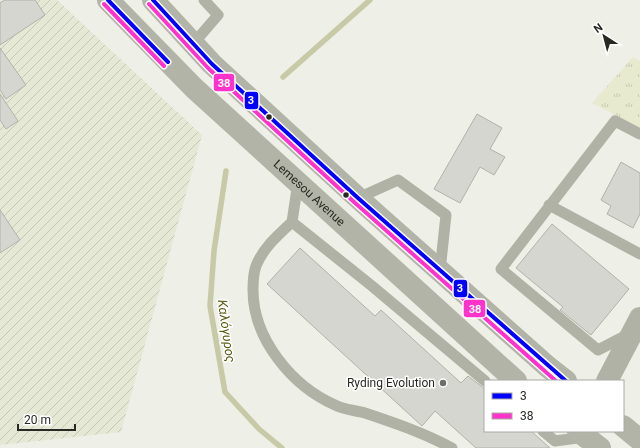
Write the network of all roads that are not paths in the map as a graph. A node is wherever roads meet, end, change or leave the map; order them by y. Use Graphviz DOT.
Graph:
graph roads {
  1 [pos="108,0"];
  2 [pos="153,0"];
  3 [pos="204,0"];
  4 [pos="193,44"];
  5 [pos="640,134"];
  6 [pos="298,182"];
  7 [pos="358,198"];
  8 [pos="549,205"];
  9 [pos="292,222"];
  10 [pos="640,254"];
  11 [pos="440,271"];
  12 [pos="637,325"];
  13 [pos="484,380"];
  14 [pos="515,380"];
  15 [pos="565,380"];
  16 [pos="608,380"];
  17 [pos="624,427"];
  18 [pos="544,432"];
  19 [pos="588,439"];
  20 [pos="640,440"];
  21 [pos="557,445"];
  22 [pos="452,448"];
  1 -- 6 [label="main road, Lemesou Avenue"];
  2 -- 4 [label="main road"];
  3 -- 4 [label="lane"];
  4 -- 7 [label="main road"];
  5 -- 8 [label="lane"];
  6 -- 9 [label="lane"];
  6 -- 14 [label="main road, Lemesou Avenue"];
  7 -- 11 [label="main road"];
  7 -- 11 [label="lane"];
  8 -- 10 [label="lane"];
  8 -- 12 [label="lane"];
  9 -- 13 [label="lane"];
  9 -- 22 [label="lane"];
  11 -- 15 [label="main road"];
  12 -- 16 [label="street"];
  17 -- 20 [label="main road"];
  18 -- 21 [label="lane"];
  19 -- 21 [label="lane"];
}
